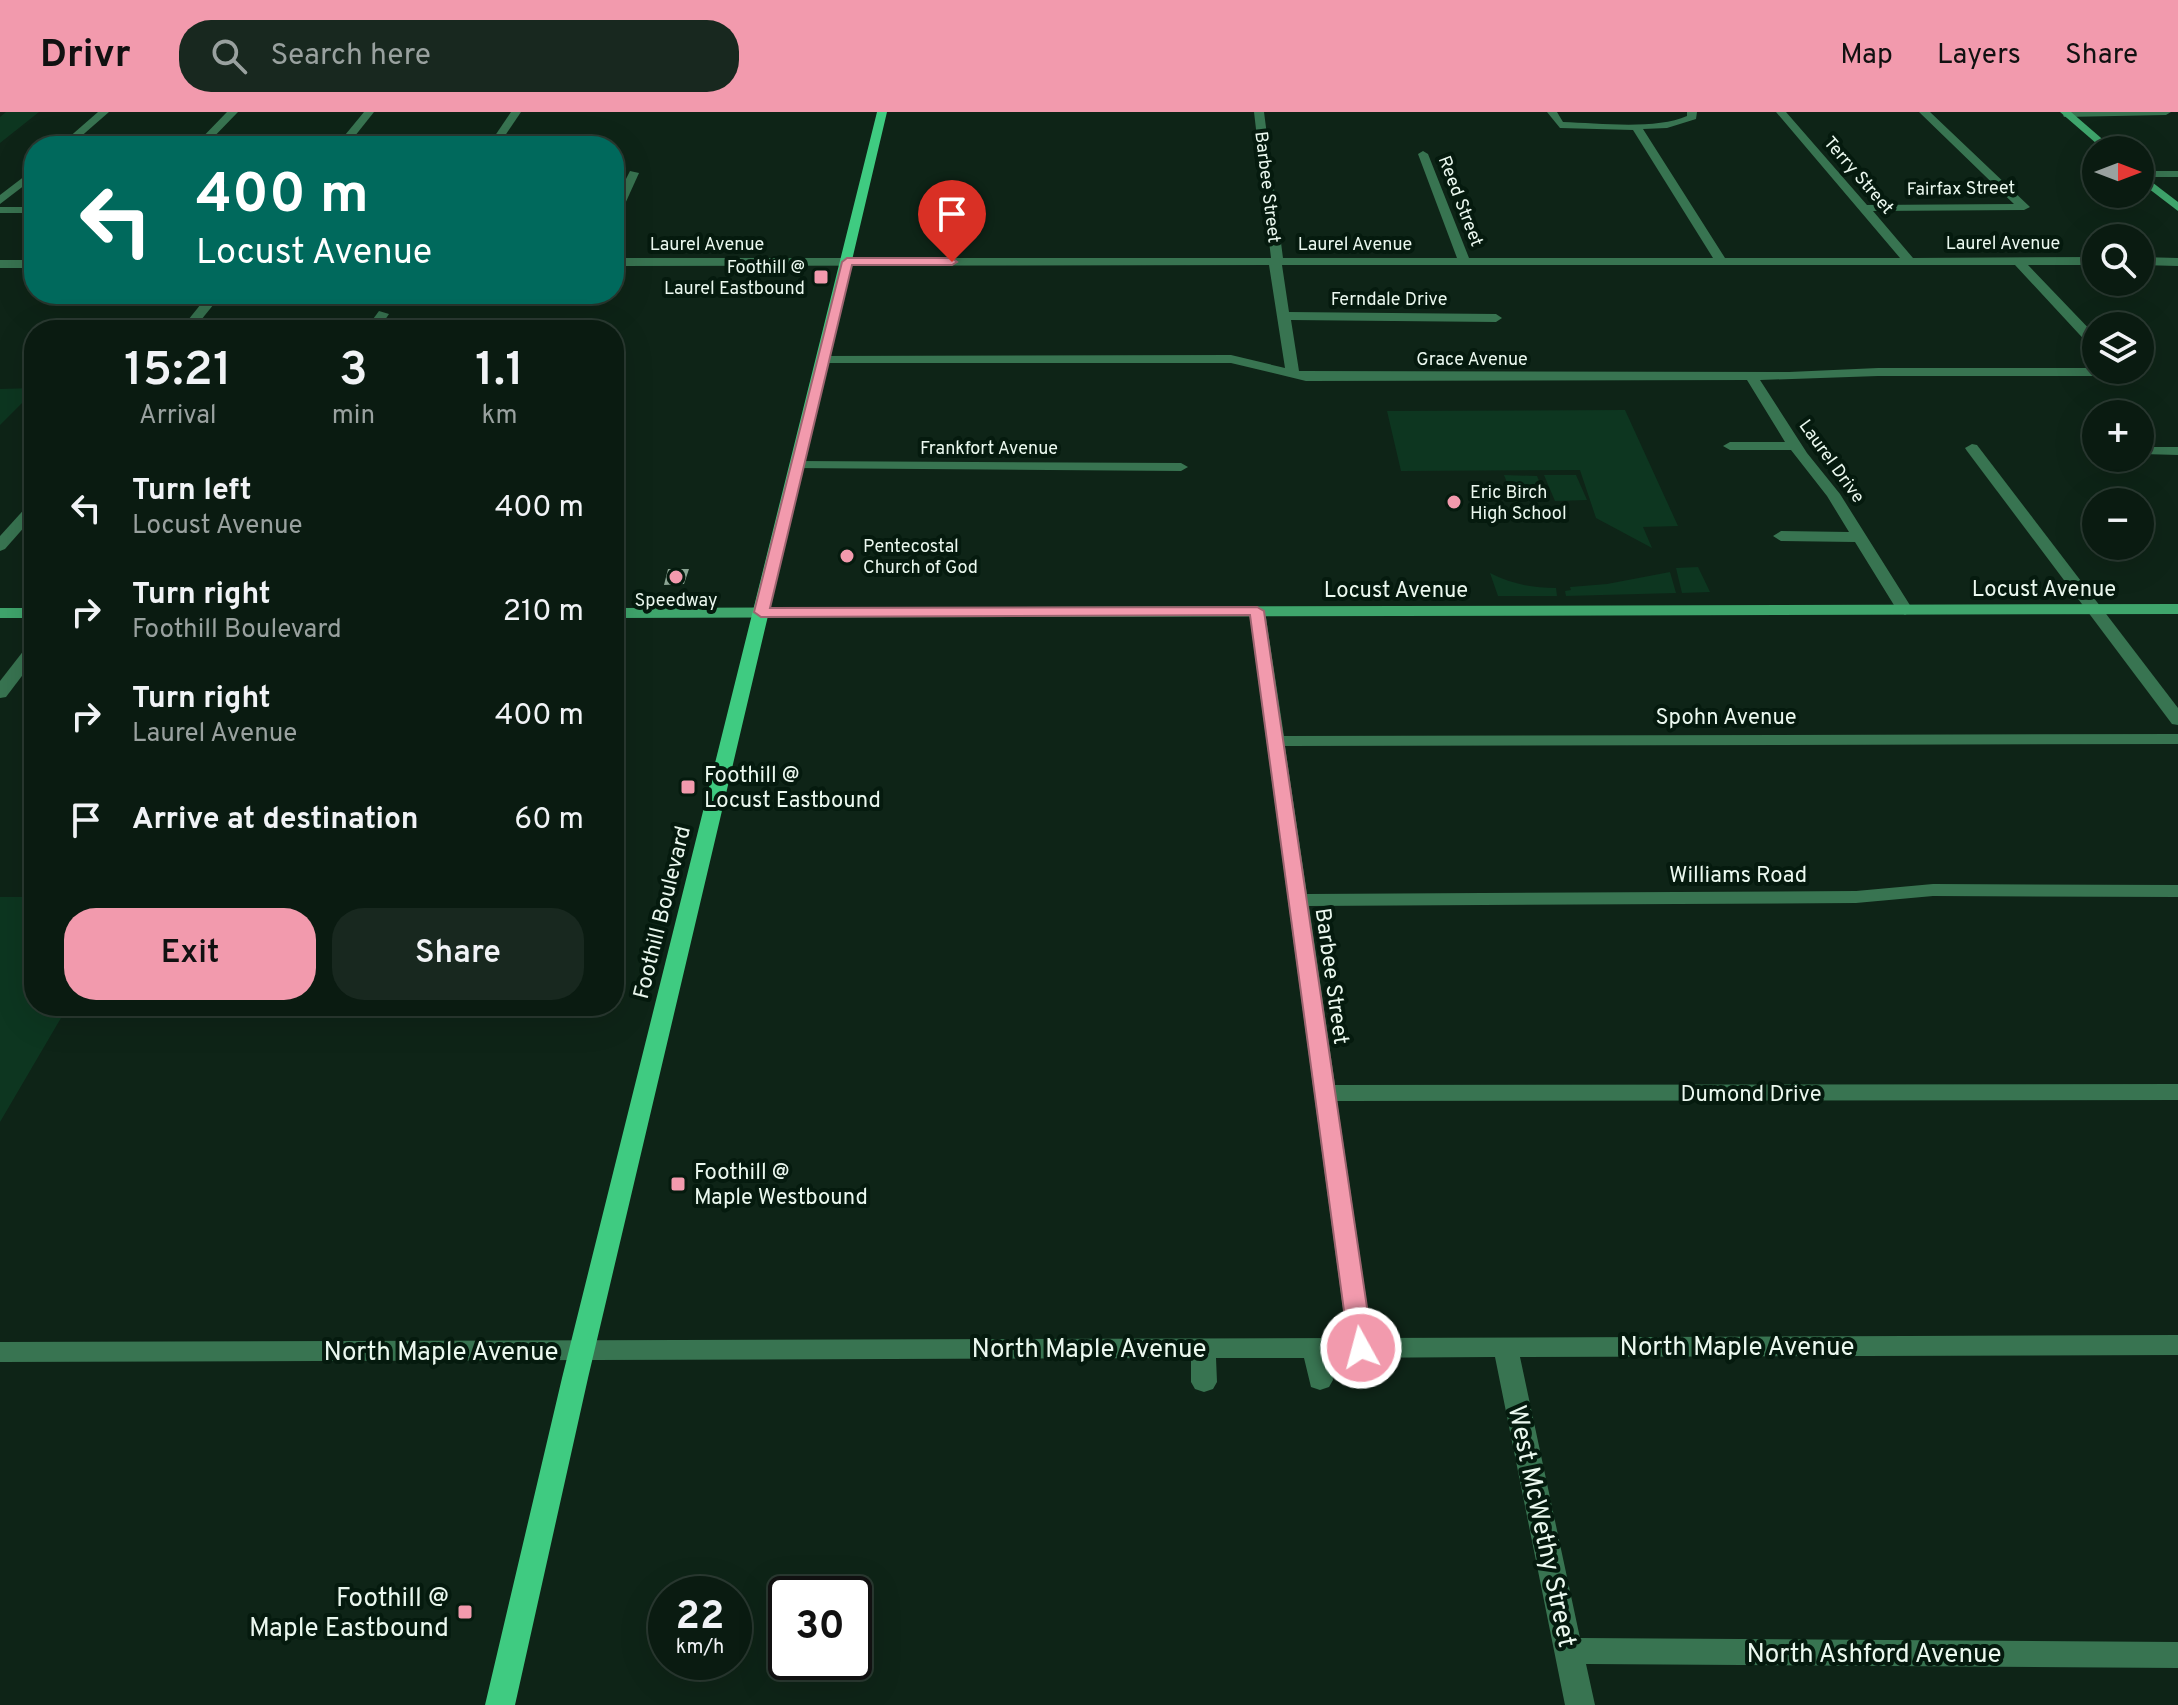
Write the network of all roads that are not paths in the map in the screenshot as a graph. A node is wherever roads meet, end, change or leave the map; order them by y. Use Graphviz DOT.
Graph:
graph roads {
  1 [pos="104,112"];
  2 [pos="233,112"];
  3 [pos="369,112"];
  4 [pos="516,112"];
  5 [pos="882,112"];
  6 [pos="1259,112"];
  7 [pos="1552,112"];
  8 [pos="1692,112"];
  9 [pos="1781,112"];
  10 [pos="1924,112"];
  11 [pos="2166,112"];
  12 [pos="2067,113"];
  13 [pos="1635,125"];
  14 [pos="76,136"];
  15 [pos="209,136"];
  16 [pos="349,136"];
  17 [pos="500,136"];
  18 [pos="2094,136"];
  19 [pos="1423,154"];
  20 [pos="634,173"];
  21 [pos="2178,174"];
  22 [pos="2154,175"];
  23 [pos="24,181"];
  24 [pos="2154,187"];
  25 [pos="624,194"];
  26 [pos="0,201"];
  27 [pos="1862,208"];
  28 [pos="2178,208"];
  29 [pos="0,210"];
  30 [pos="24,210"];
  31 [pos="2018,261"];
  32 [pos="2082,261"];
  33 [pos="2154,261"];
  34 [pos="624,262"];
  35 [pos="847,262"];
  36 [pos="1276,262"];
  37 [pos="1465,262"];
  38 [pos="1722,262"];
  39 [pos="1910,262"];
  40 [pos="2178,262"];
  41 [pos="0,264"];
  42 [pos="24,264"];
  43 [pos="208,304"];
  44 [pos="383,314"];
  45 [pos="1283,316"];
  46 [pos="1496,318"];
  47 [pos="194,320"];
  48 [pos="378,320"];
  49 [pos="2082,329"];
  50 [pos="824,359"];
  51 [pos="2082,371"];
  52 [pos="1293,375"];
  53 [pos="1751,376"];
  54 [pos="1730,446"];
  55 [pos="1795,446"];
  56 [pos="1972,448"];
  57 [pos="2154,451"];
  58 [pos="2178,451"];
  59 [pos="797,465"];
  60 [pos="1181,467"];
  61 [pos="24,518"];
  62 [pos="15,527"];
  63 [pos="24,527"];
  64 [pos="1781,536"];
  65 [pos="1859,537"];
  66 [pos="0,546"];
  67 [pos="2178,609"];
  68 [pos="1905,610"];
  69 [pos="2094,610"];
  70 [pos="1257,611"];
  71 [pos="761,612"];
  72 [pos="0,613"];
  73 [pos="24,613"];
  74 [pos="624,613"];
  75 [pos="24,662"];
  76 [pos="0,693"];
  77 [pos="2178,720"];
  78 [pos="2178,739"];
  79 [pos="1275,741"];
  80 [pos="2178,891"];
  81 [pos="1299,900"];
  82 [pos="2178,1092"];
  83 [pos="1325,1093"];
  84 [pos="2178,1345"];
  85 [pos="1505,1346"];
  86 [pos="1203,1348"];
  87 [pos="1316,1348"];
  88 [pos="1361,1348"];
  89 [pos="582,1350"];
  90 [pos="0,1352"];
  91 [pos="1320,1380"];
  92 [pos="1204,1382"];
  93 [pos="1569,1651"];
  94 [pos="2178,1655"];
  95 [pos="500,1705"];
  96 [pos="1580,1705"];
  1 -- 14 [label="street"];
  2 -- 15 [label="street"];
  3 -- 16 [label="street"];
  4 -- 17 [label="street"];
  5 -- 35 [label="main road, Foothill Boulevard"];
  6 -- 36 [label="street, Barbee Street"];
  7 -- 13 [label="street"];
  8 -- 13 [label="street"];
  9 -- 27 [label="street, Terry Street"];
  10 -- 27 [label="street, Fairfax Street"];
  11 -- 12 [label="street"];
  12 -- 18 [label="street"];
  13 -- 38 [label="street"];
  19 -- 37 [label="street, Reed Street"];
  20 -- 25 [label="street"];
  21 -- 22 [label="street"];
  23 -- 26 [label="street"];
  24 -- 28 [label="street"];
  27 -- 39 [label="street, Terry Street"];
  29 -- 30 [label="street"];
  31 -- 32 [label="street, Laurel Avenue"];
  31 -- 39 [label="street, Laurel Avenue"];
  31 -- 49 [label="street"];
  33 -- 40 [label="street"];
  34 -- 35 [label="street, Laurel Avenue"];
  35 -- 36 [label="street, Laurel Avenue"];
  35 -- 50 [label="main road, Foothill Boulevard"];
  36 -- 37 [label="street, Laurel Avenue"];
  36 -- 45 [label="street, Barbee Street"];
  37 -- 38 [label="street, Laurel Avenue"];
  38 -- 39 [label="street, Laurel Avenue"];
  41 -- 42 [label="street"];
  43 -- 47 [label="street"];
  44 -- 48 [label="street"];
  45 -- 46 [label="street, Ferndale Drive"];
  45 -- 52 [label="street, Barbee Street"];
  50 -- 52 [label="street, Grace Avenue"];
  50 -- 59 [label="main road, Foothill Boulevard"];
  51 -- 53 [label="street, Grace Avenue"];
  52 -- 53 [label="street, Grace Avenue"];
  53 -- 55 [label="street, Laurel Drive"];
  54 -- 55 [label="street"];
  55 -- 65 [label="street, Laurel Drive"];
  56 -- 69 [label="street"];
  57 -- 58 [label="street"];
  59 -- 60 [label="street, Frankfort Avenue"];
  59 -- 71 [label="main road, Foothill Boulevard"];
  61 -- 62 [label="street"];
  62 -- 63 [label="street"];
  62 -- 66 [label="street"];
  64 -- 65 [label="street"];
  65 -- 68 [label="street, Laurel Drive"];
  67 -- 69 [label="street, Locust Avenue"];
  68 -- 69 [label="street, Locust Avenue"];
  68 -- 70 [label="street, Locust Avenue"];
  69 -- 77 [label="street"];
  70 -- 71 [label="street, Locust Avenue"];
  70 -- 79 [label="street, Barbee Street"];
  71 -- 74 [label="street, Locust Avenue"];
  71 -- 89 [label="main road, Foothill Boulevard"];
  72 -- 73 [label="street"];
  75 -- 76 [label="street"];
  78 -- 79 [label="street, Spohn Avenue"];
  79 -- 81 [label="street, Barbee Street"];
  80 -- 81 [label="street, Williams Road"];
  81 -- 83 [label="street, Barbee Street"];
  82 -- 83 [label="street, Dumond Drive"];
  83 -- 88 [label="street, Barbee Street"];
  84 -- 85 [label="street, North Maple Avenue"];
  85 -- 88 [label="street, North Maple Avenue"];
  85 -- 93 [label="street, West McWethy Street"];
  86 -- 87 [label="street, North Maple Avenue"];
  86 -- 89 [label="street, North Maple Avenue"];
  86 -- 92 [label="street"];
  87 -- 88 [label="street, North Maple Avenue"];
  87 -- 91 [label="street"];
  89 -- 90 [label="street, North Maple Avenue"];
  89 -- 95 [label="main road, Foothill Boulevard"];
  93 -- 94 [label="street, North Ashford Avenue"];
  93 -- 96 [label="street, West McWethy Street"];
}
